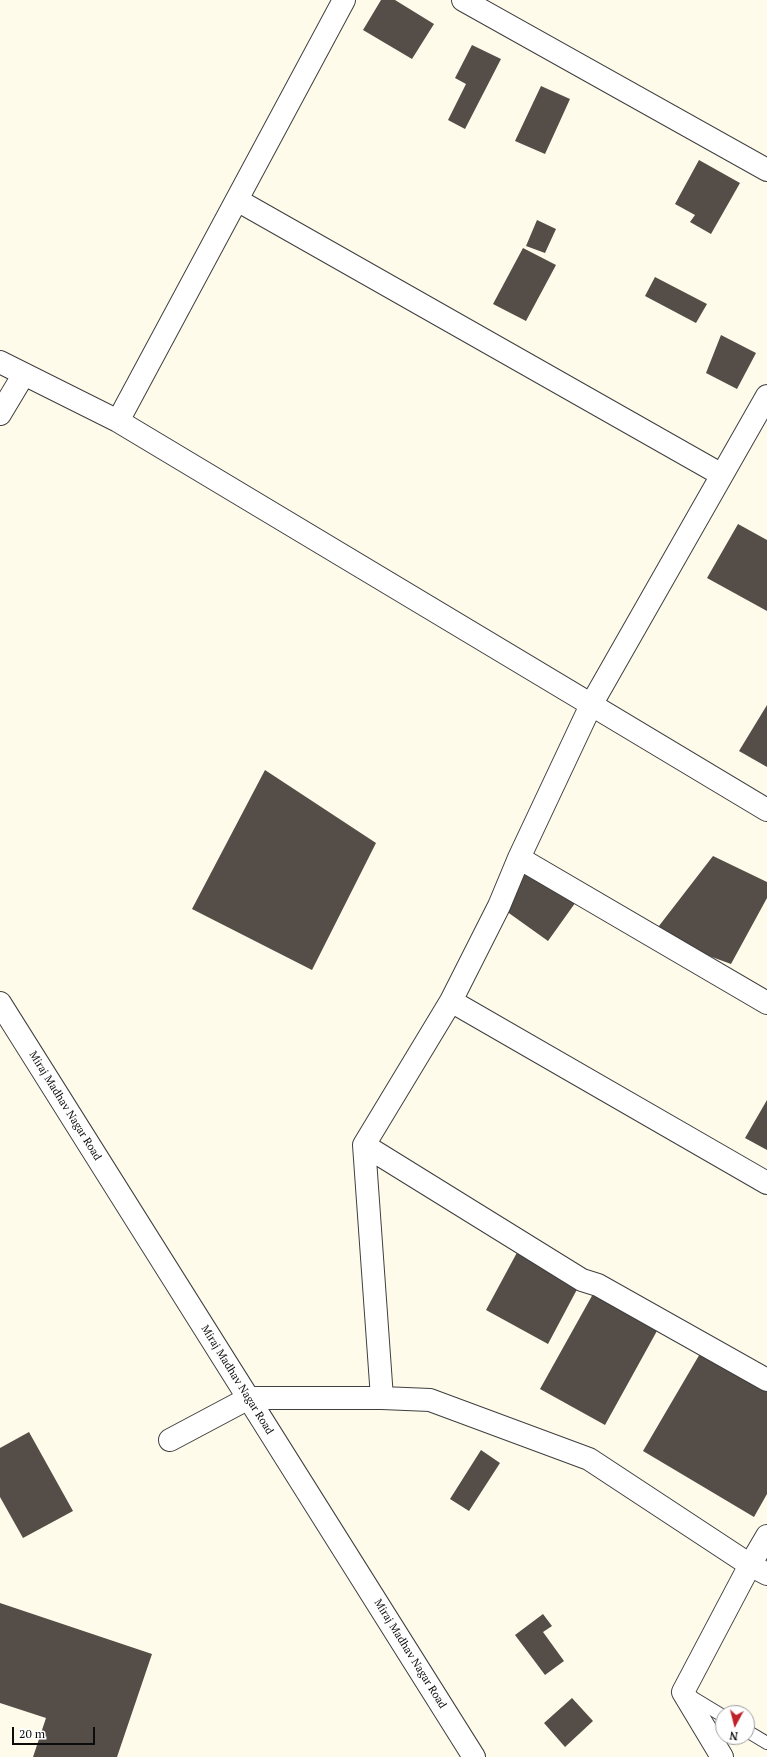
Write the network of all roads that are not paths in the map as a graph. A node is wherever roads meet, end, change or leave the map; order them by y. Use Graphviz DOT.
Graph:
graph roads {
  1 [pos="344,0"];
  2 [pos="463,0"];
  3 [pos="767,170"];
  4 [pos="236,200"];
  5 [pos="0,362"];
  6 [pos="24,374"];
  7 [pos="767,396"];
  8 [pos="0,414"];
  9 [pos="118,421"];
  10 [pos="722,475"];
  11 [pos="591,705"];
  12 [pos="767,810"];
  13 [pos="519,858"];
  14 [pos="451,1002"];
  15 [pos="0,1003"];
  16 [pos="767,1003"];
  17 [pos="364,1145"];
  18 [pos="767,1183"];
  19 [pos="767,1380"];
  20 [pos="249,1398"];
  21 [pos="382,1398"];
  22 [pos="170,1440"];
  23 [pos="767,1536"];
  24 [pos="759,1570"];
  25 [pos="683,1692"];
  26 [pos="715,1711"];
  27 [pos="755,1736"];
  28 [pos="767,1743"];
  29 [pos="474,1757"];
  30 [pos="722,1757"];
  1 -- 4 [label="street"];
  2 -- 3 [label="street"];
  4 -- 9 [label="street"];
  4 -- 10 [label="street"];
  5 -- 6 [label="street"];
  6 -- 8 [label="street"];
  6 -- 9 [label="street"];
  7 -- 10 [label="street"];
  9 -- 11 [label="street"];
  10 -- 11 [label="street"];
  11 -- 12 [label="street"];
  11 -- 13 [label="street"];
  13 -- 14 [label="street"];
  13 -- 16 [label="street"];
  14 -- 17 [label="street"];
  14 -- 18 [label="street"];
  15 -- 20 [label="street, Miraj Madhav Nagar Road"];
  17 -- 19 [label="street"];
  17 -- 21 [label="street"];
  20 -- 21 [label="street"];
  20 -- 22 [label="street"];
  20 -- 29 [label="street, Miraj Madhav Nagar Road"];
  21 -- 24 [label="street"];
  23 -- 24 [label="street"];
  24 -- 25 [label="street"];
  25 -- 26 [label="lane"];
  25 -- 30 [label="street"];
  27 -- 28 [label="lane"];
}
